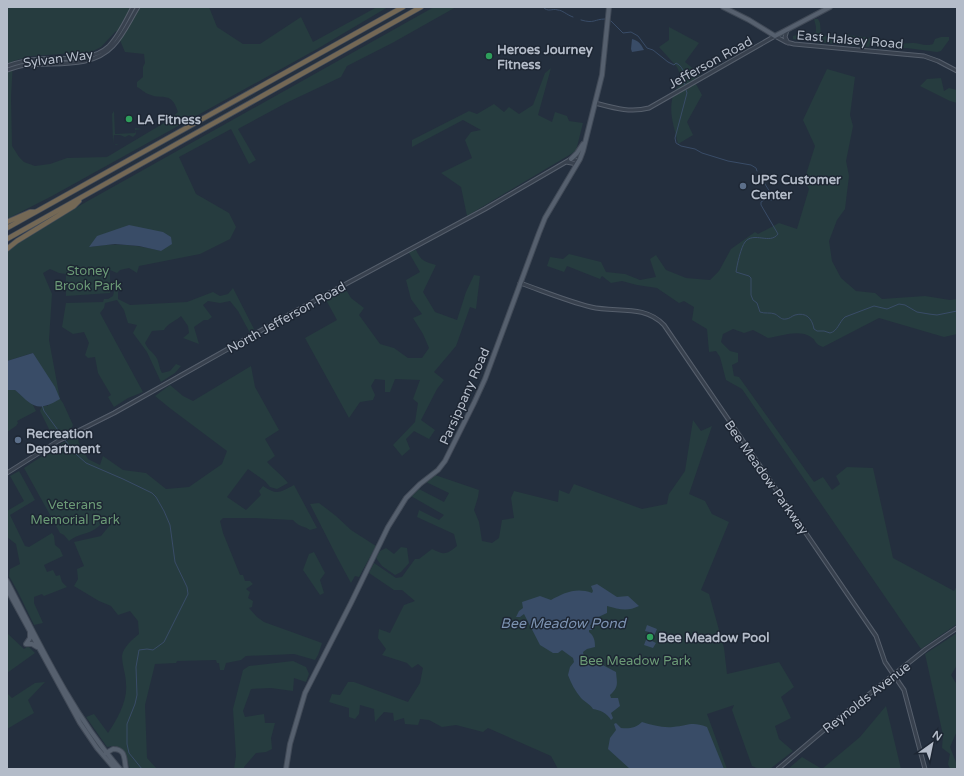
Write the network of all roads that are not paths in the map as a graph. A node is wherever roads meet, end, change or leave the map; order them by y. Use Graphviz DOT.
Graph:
graph roads {
  1 [pos="133,7"];
  2 [pos="138,7"];
  3 [pos="403,7"];
  4 [pos="421,7"];
  5 [pos="609,7"];
  6 [pos="723,7"];
  7 [pos="830,7"];
  8 [pos="129,19"];
  9 [pos="787,30"];
  10 [pos="775,36"];
  11 [pos="788,43"];
  12 [pos="7,66"];
  13 [pos="7,70"];
  14 [pos="957,71"];
  15 [pos="595,103"];
  16 [pos="586,139"];
  17 [pos="571,159"];
  18 [pos="566,162"];
  19 [pos="578,162"];
  20 [pos="82,198"];
  21 [pos="36,212"];
  22 [pos="7,222"];
  23 [pos="7,228"];
  24 [pos="7,239"];
  25 [pos="7,249"];
  26 [pos="520,283"];
  27 [pos="7,473"];
  28 [pos="7,581"];
  29 [pos="7,589"];
  30 [pos="957,628"];
  31 [pos="30,632"];
  32 [pos="41,652"];
  33 [pos="894,674"];
  34 [pos="106,754"];
  35 [pos="115,769"];
  36 [pos="120,769"];
  37 [pos="126,769"];
  38 [pos="286,769"];
  39 [pos="778,769"];
  40 [pos="925,769"];
  1 -- 8 [label="street, Sylvan Way"];
  2 -- 8 [label="street, Sylvan Way"];
  3 -- 21 [label="highway"];
  4 -- 20 [label="highway"];
  5 -- 15 [label="main road, Parsippany Road"];
  6 -- 10 [label="main road, East Halsey Road"];
  7 -- 9 [label="main road, Jefferson Road"];
  8 -- 12 [label="street, Sylvan Way"];
  8 -- 13 [label="street, Sylvan Way"];
  9 -- 10 [label="main road, Jefferson Road"];
  9 -- 11 [label="street"];
  10 -- 11 [label="street, East Halsey Road"];
  10 -- 15 [label="street, Jefferson Road"];
  11 -- 14 [label="street, East Halsey Road"];
  15 -- 16 [label="main road, Parsippany Road"];
  16 -- 17 [label="main road"];
  16 -- 19 [label="main road, Parsippany Road"];
  17 -- 18 [label="street, North Jefferson Road"];
  17 -- 19 [label="street"];
  18 -- 19 [label="street"];
  18 -- 27 [label="street, North Jefferson Road"];
  19 -- 26 [label="main road, Parsippany Road"];
  20 -- 24 [label="highway"];
  20 -- 25 [label="highway"];
  21 -- 22 [label="highway"];
  21 -- 23 [label="highway"];
  26 -- 33 [label="street, Bee Meadow Parkway"];
  26 -- 38 [label="main road, Parsippany Road"];
  28 -- 34 [label="main road"];
  29 -- 31 [label="main road"];
  30 -- 33 [label="street, Reynolds Avenue"];
  31 -- 32 [label="main road"];
  31 -- 32 [label="main road"];
  32 -- 35 [label="main road"];
  33 -- 39 [label="street, Reynolds Avenue"];
  33 -- 40 [label="street, Bee Meadow Parkway"];
  34 -- 36 [label="main road"];
  34 -- 37 [label="main road"];
}
